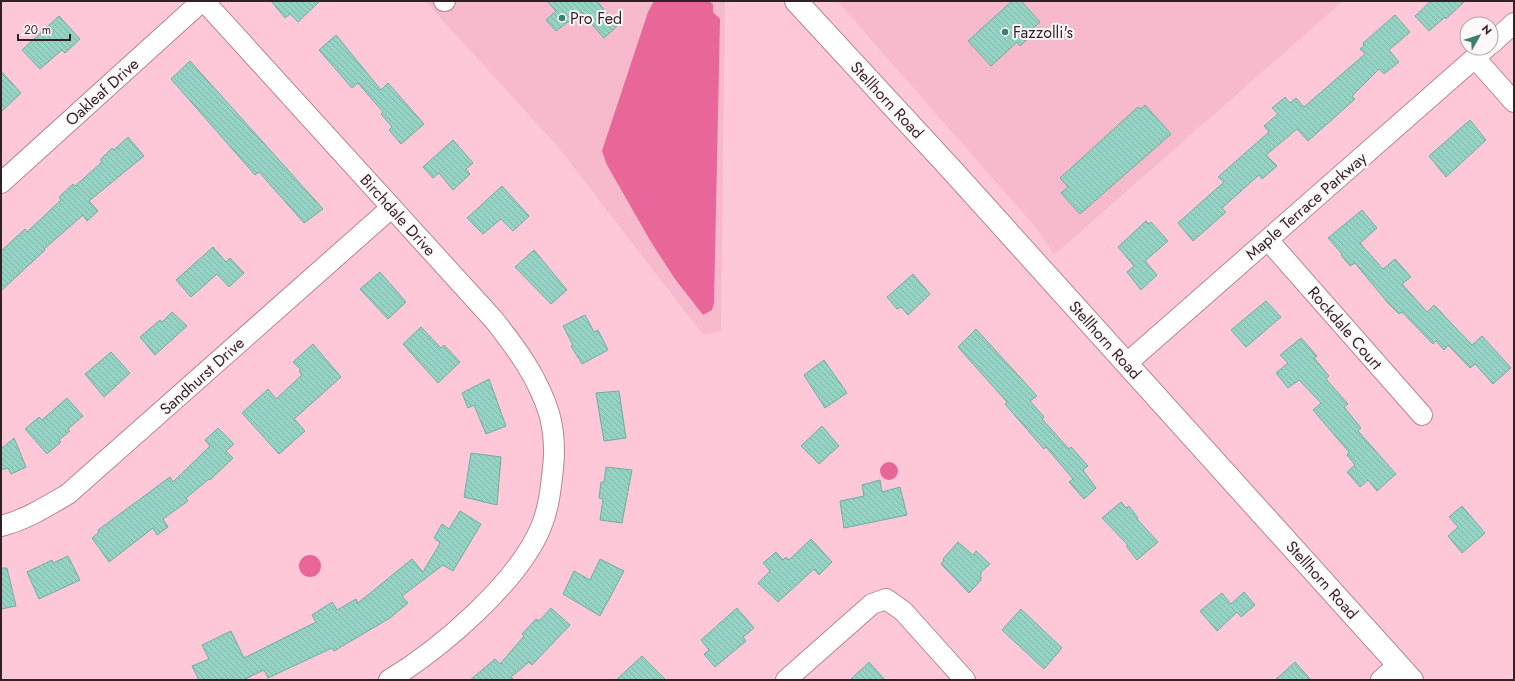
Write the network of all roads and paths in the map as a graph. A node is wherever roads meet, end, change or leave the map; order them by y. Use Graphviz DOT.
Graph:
graph roads {
  1 [pos="203,1"];
  2 [pos="796,1"];
  3 [pos="1514,23"];
  4 [pos="1499,37"];
  5 [pos="1477,56"];
  6 [pos="1482,56"];
  7 [pos="1514,102"];
  8 [pos="1,183"];
  9 [pos="391,208"];
  10 [pos="1268,240"];
  11 [pos="1126,364"];
  12 [pos="1422,415"];
  13 [pos="1,526"];
  14 [pos="1405,672"];
  15 [pos="389,680"];
  16 [pos="786,680"];
  17 [pos="966,680"];
  18 [pos="1381,680"];
  1 -- 8 [label="street, Oakleaf Drive"];
  1 -- 9 [label="street, Birchdale Drive"];
  2 -- 11 [label="main road, Stellhorn Road"];
  3 -- 4 [label="street"];
  5 -- 10 [label="street, Maple Terrace Parkway"];
  6 -- 7 [label="street"];
  9 -- 13 [label="street, Sandhurst Drive"];
  9 -- 15 [label="street, Birchdale Drive"];
  10 -- 11 [label="street, Maple Terrace Parkway"];
  10 -- 12 [label="street, Rockdale Court"];
  11 -- 14 [label="main road, Stellhorn Road"];
  14 -- 18 [label="street"];
  16 -- 17 [label="street"];
}
